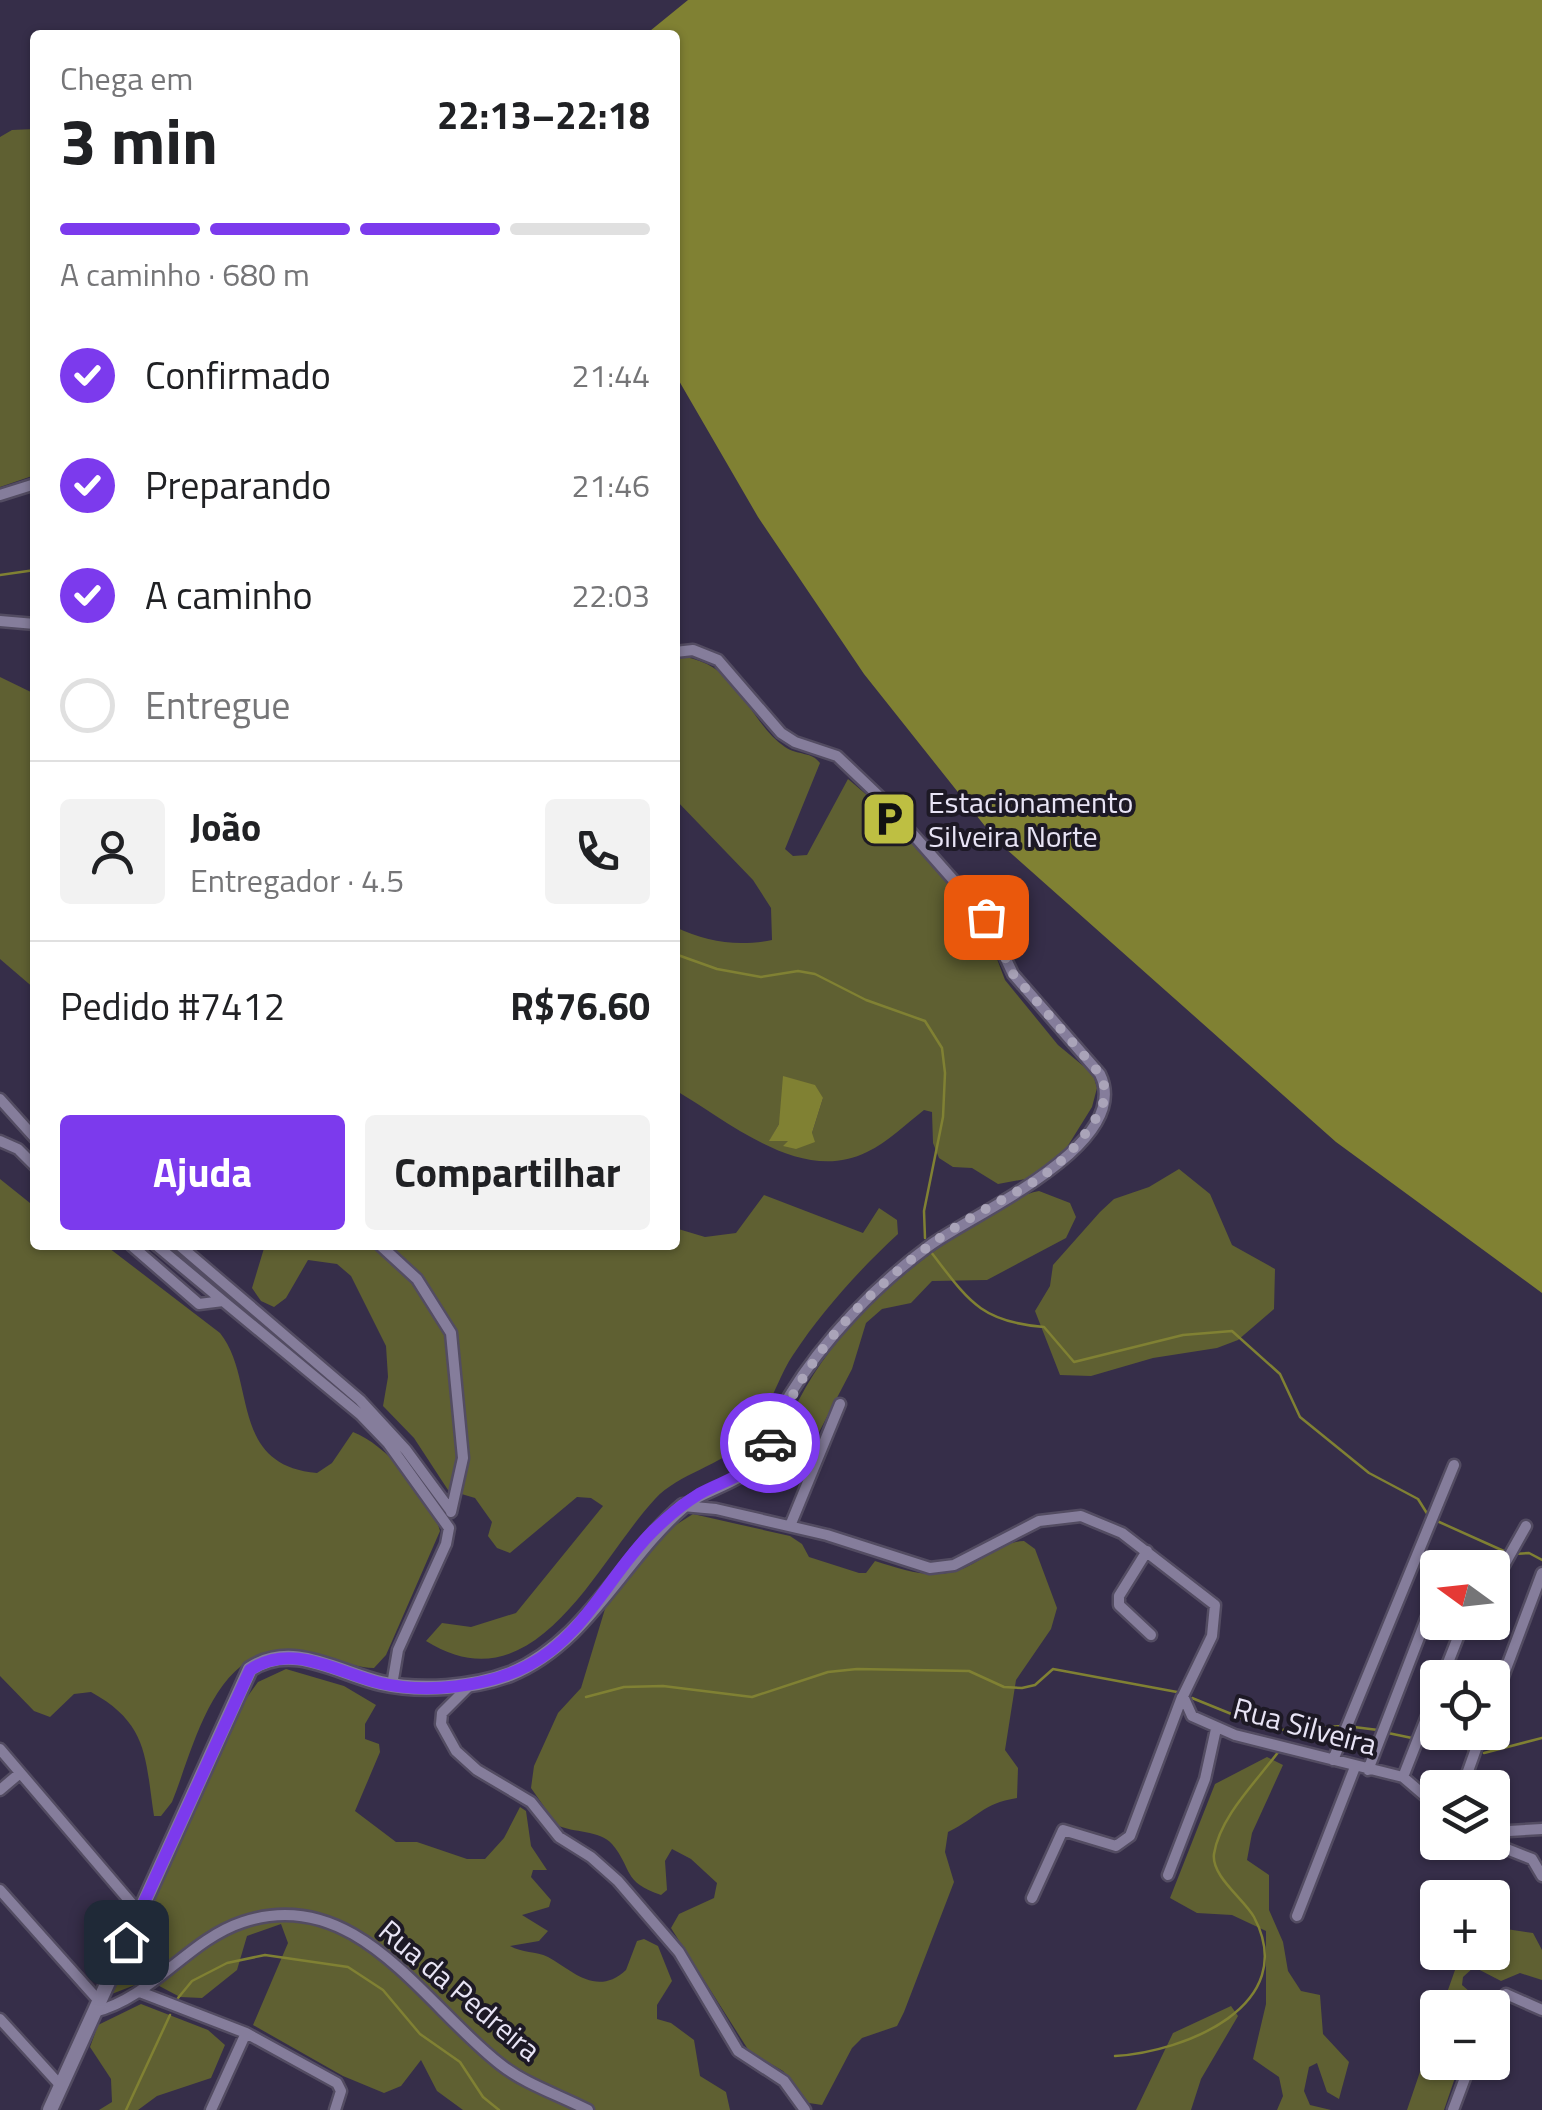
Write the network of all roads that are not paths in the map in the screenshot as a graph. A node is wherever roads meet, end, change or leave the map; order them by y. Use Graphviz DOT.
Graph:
graph roads {
  1 [pos="30,486"];
  2 [pos="0,495"];
  3 [pos="0,621"];
  4 [pos="30,624"];
  5 [pos="680,651"];
  6 [pos="0,1098"];
  7 [pos="30,1132"];
  8 [pos="0,1141"];
  9 [pos="18,1149"];
  10 [pos="30,1150"];
  11 [pos="30,1161"];
  12 [pos="137,1250"];
  13 [pos="162,1250"];
  14 [pos="185,1250"];
  15 [pos="385,1250"];
  16 [pos="223,1301"];
  17 [pos="840,1404"];
  18 [pos="1454,1465"];
  19 [pos="683,1506"];
  20 [pos="451,1511"];
  21 [pos="790,1526"];
  22 [pos="1526,1526"];
  23 [pos="448,1528"];
  24 [pos="1147,1551"];
  25 [pos="1510,1555"];
  26 [pos="1542,1574"];
  27 [pos="1151,1635"];
  28 [pos="1420,1635"];
  29 [pos="1509,1660"];
  30 [pos="472,1683"];
  31 [pos="392,1685"];
  32 [pos="1182,1696"];
  33 [pos="1216,1729"];
  34 [pos="1420,1734"];
  35 [pos="0,1749"];
  36 [pos="1334,1760"];
  37 [pos="1355,1767"];
  38 [pos="1368,1770"];
  39 [pos="20,1772"];
  40 [pos="1403,1777"];
  41 [pos="0,1790"];
  42 [pos="1420,1792"];
  43 [pos="1542,1829"];
  44 [pos="1510,1831"];
  45 [pos="1510,1850"];
  46 [pos="1168,1875"];
  47 [pos="1542,1876"];
  48 [pos="0,1890"];
  49 [pos="1032,1898"];
  50 [pos="139,1912"];
  51 [pos="1297,1916"];
  52 [pos="140,1992"];
  53 [pos="1510,1996"];
  54 [pos="96,2006"];
  55 [pos="1542,2010"];
  56 [pos="0,2019"];
  57 [pos="246,2034"];
  58 [pos="1464,2080"];
  59 [pos="60,2086"];
  60 [pos="50,2110"];
  61 [pos="212,2110"];
  62 [pos="335,2110"];
  63 [pos="588,2110"];
  64 [pos="805,2110"];
  65 [pos="1453,2110"];
  1 -- 2 [label="street"];
  3 -- 4 [label="street"];
  5 -- 19 [label="street"];
  6 -- 7 [label="street"];
  8 -- 9 [label="street"];
  9 -- 10 [label="street"];
  9 -- 11 [label="street"];
  12 -- 16 [label="street"];
  13 -- 16 [label="street"];
  14 -- 20 [label="street"];
  15 -- 20 [label="street"];
  16 -- 23 [label="street"];
  17 -- 21 [label="street"];
  18 -- 36 [label="street"];
  19 -- 21 [label="street"];
  19 -- 30 [label="street"];
  20 -- 23 [label="street"];
  21 -- 24 [label="street"];
  22 -- 25 [label="street"];
  23 -- 31 [label="street"];
  24 -- 27 [label="street"];
  24 -- 32 [label="street"];
  26 -- 29 [label="street"];
  28 -- 38 [label="street"];
  30 -- 31 [label="street"];
  30 -- 64 [label="street"];
  31 -- 50 [label="street"];
  32 -- 33 [label="street, Rua Silveira"];
  32 -- 49 [label="street"];
  33 -- 36 [label="street, Rua Silveira"];
  33 -- 46 [label="street"];
  34 -- 40 [label="street"];
  35 -- 39 [label="street"];
  36 -- 37 [label="street, Rua Silveira"];
  37 -- 38 [label="street, Rua Silveira"];
  37 -- 51 [label="street"];
  38 -- 40 [label="street, Rua Silveira"];
  39 -- 41 [label="street"];
  39 -- 50 [label="street"];
  40 -- 42 [label="street, Rua Silveira"];
  43 -- 44 [label="street"];
  45 -- 47 [label="street"];
  48 -- 54 [label="street"];
  50 -- 54 [label="street"];
  52 -- 54 [label="street, Rua da Pedreira"];
  52 -- 57 [label="street"];
  52 -- 63 [label="street, Rua da Pedreira"];
  53 -- 55 [label="street"];
  54 -- 59 [label="street"];
  56 -- 59 [label="street"];
  57 -- 61 [label="street"];
  57 -- 62 [label="street"];
  58 -- 65 [label="street"];
  59 -- 60 [label="street"];
}
